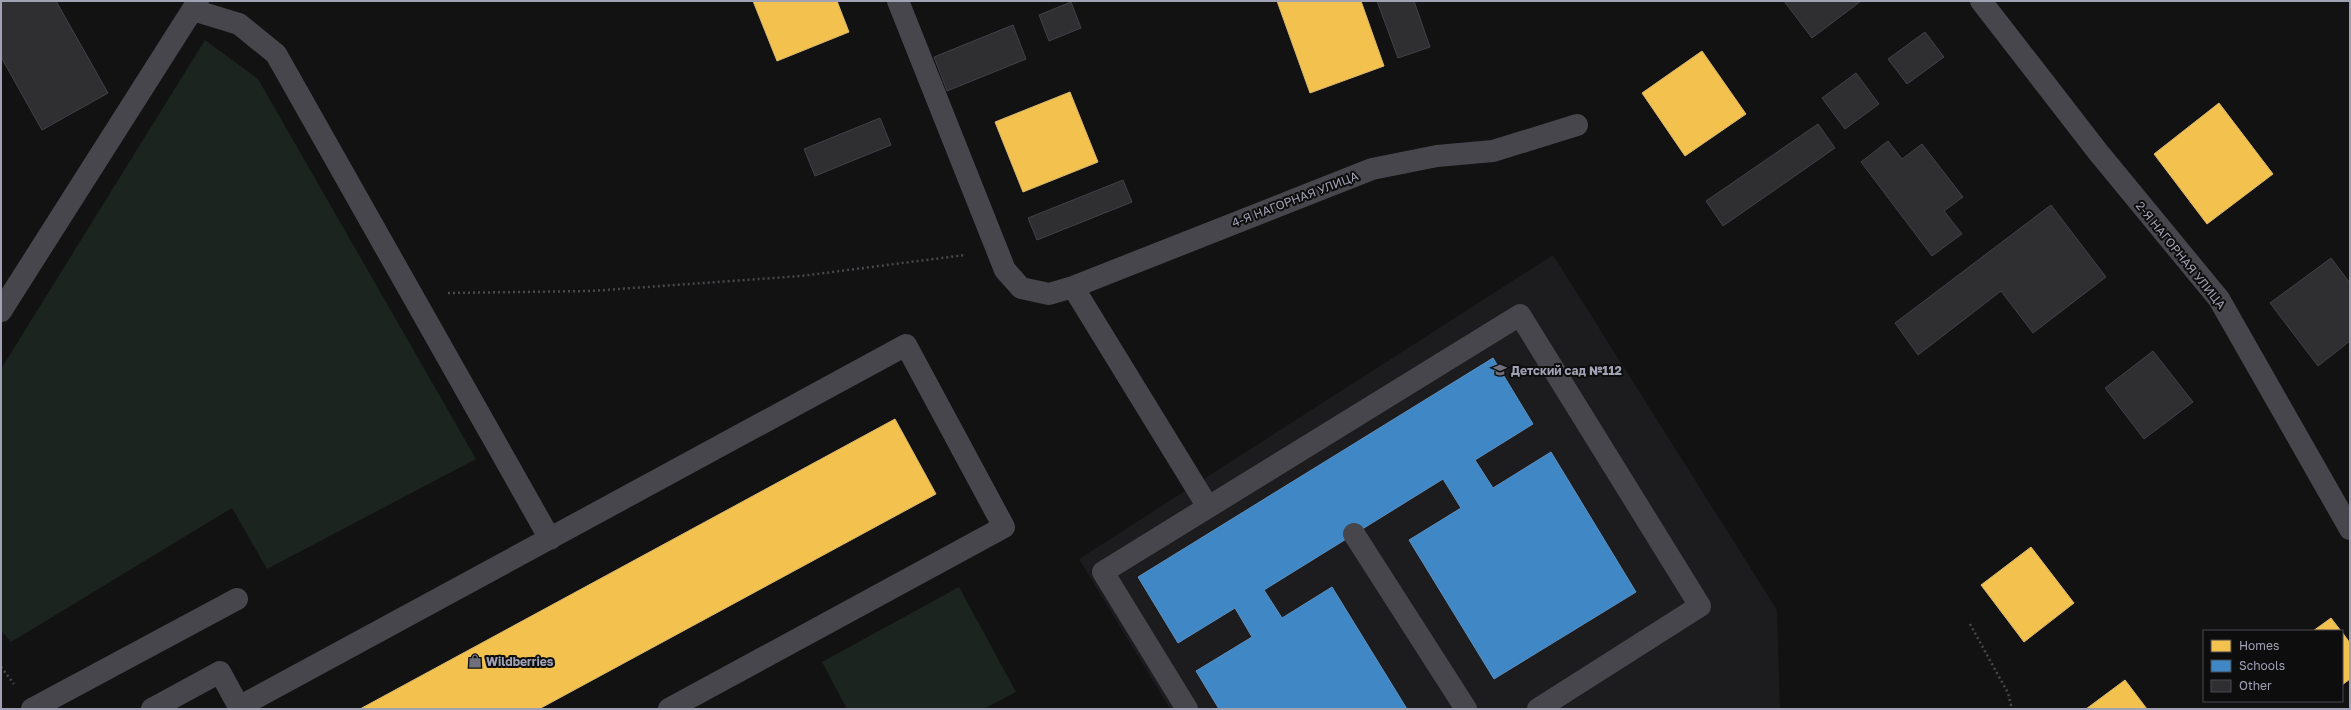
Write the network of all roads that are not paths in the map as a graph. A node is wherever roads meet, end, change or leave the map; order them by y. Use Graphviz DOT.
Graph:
graph roads {
  1 [pos="898,1"];
  2 [pos="1981,1"];
  3 [pos="196,6"];
  4 [pos="1577,125"];
  5 [pos="1073,286"];
  6 [pos="1,311"];
  7 [pos="1208,507"];
  8 [pos="2350,529"];
  9 [pos="1354,534"];
  10 [pos="550,539"];
  11 [pos="237,599"];
  12 [pos="32,709"];
  13 [pos="152,709"];
  14 [pos="669,709"];
  15 [pos="1187,709"];
  16 [pos="1466,709"];
  17 [pos="1538,709"];
  1 -- 5 [label="street, 4-Я НАГОРНАЯ УЛИЦА"];
  2 -- 8 [label="street, 2-Я НАГОРНАЯ УЛИЦА"];
  3 -- 6 [label="street"];
  3 -- 10 [label="street"];
  4 -- 5 [label="street, 4-Я НАГОРНАЯ УЛИЦА"];
  5 -- 7 [label="street"];
  7 -- 15 [label="street"];
  7 -- 17 [label="street"];
  9 -- 16 [label="street"];
  10 -- 13 [label="street"];
  10 -- 14 [label="street"];
  11 -- 12 [label="street"];
}
